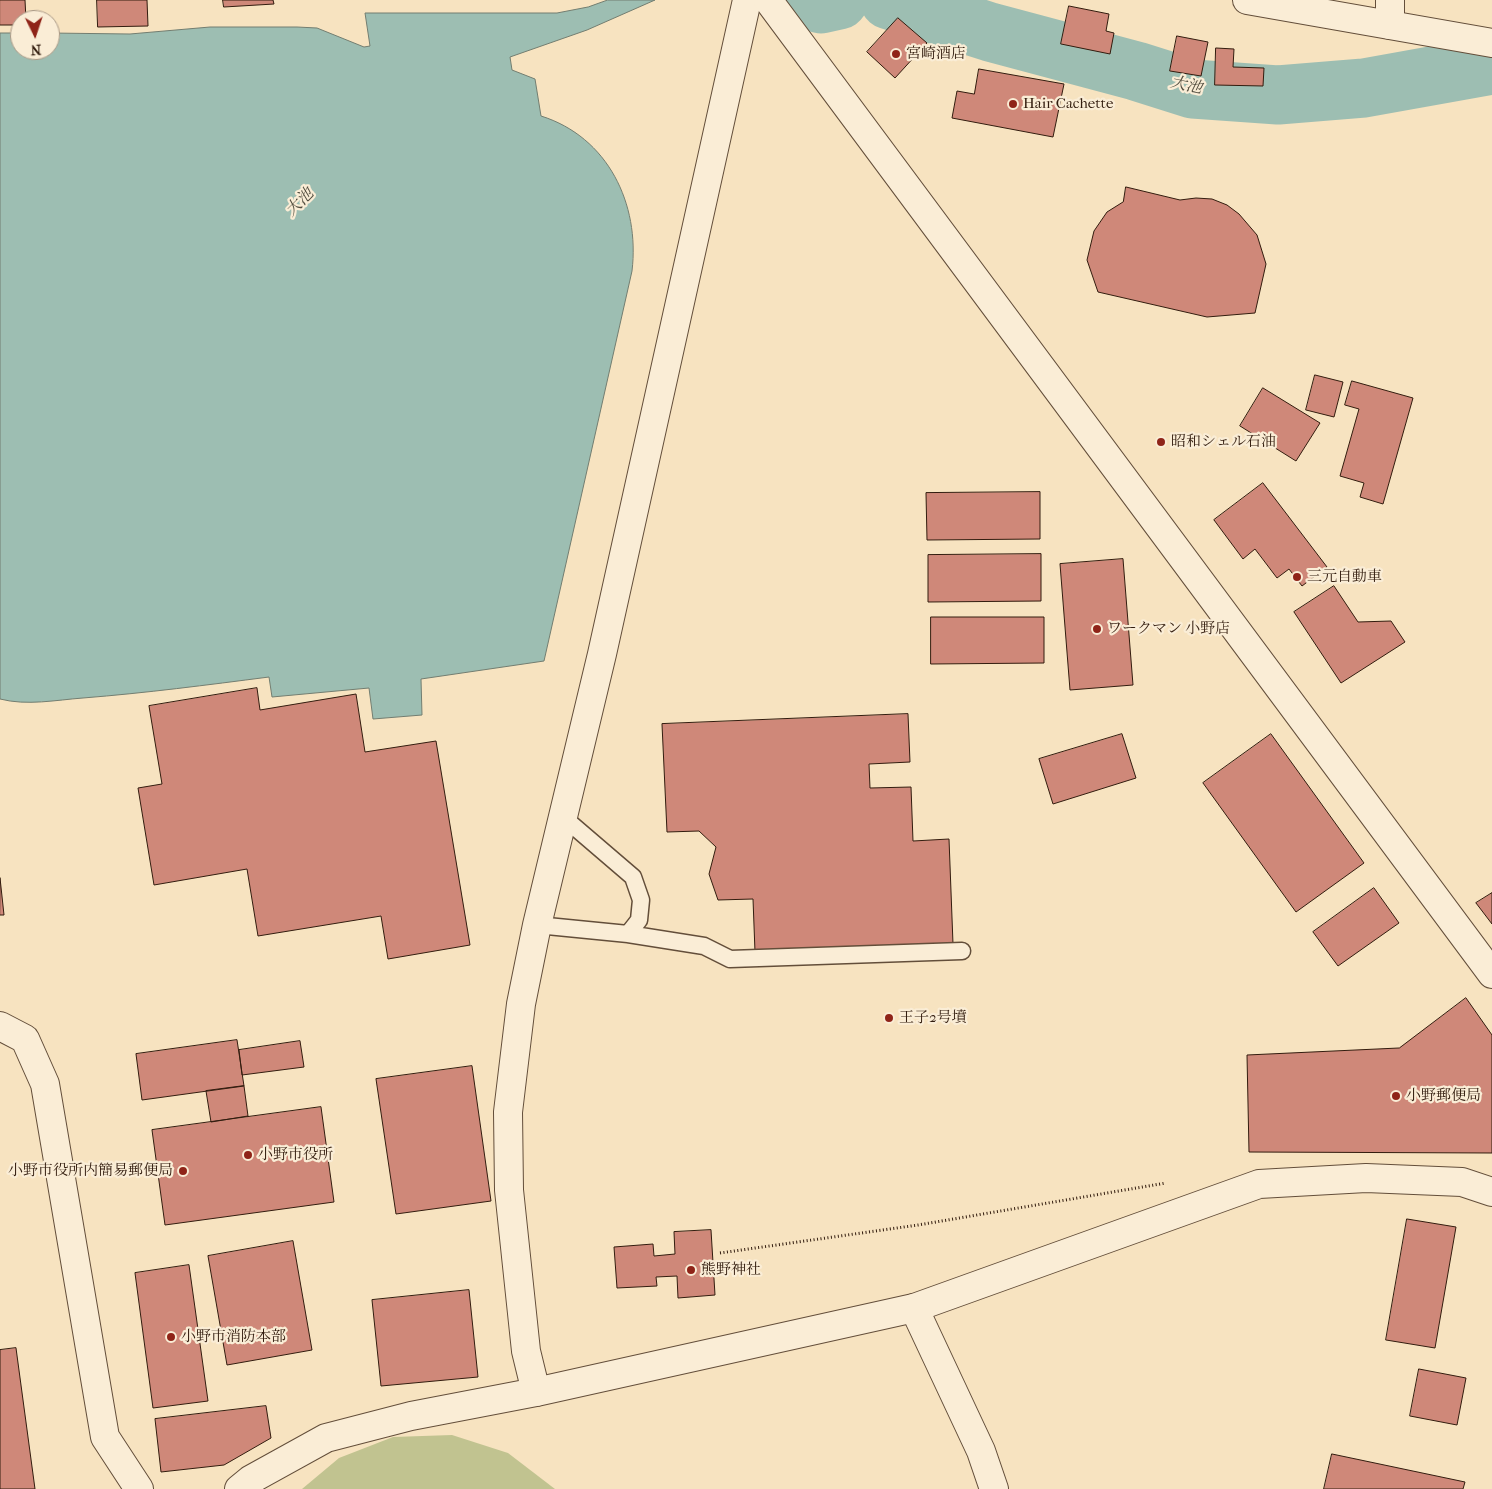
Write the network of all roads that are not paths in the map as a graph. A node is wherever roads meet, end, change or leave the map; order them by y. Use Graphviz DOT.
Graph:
graph roads {
  1 [pos="748,0"];
  2 [pos="768,0"];
  3 [pos="1248,0"];
  4 [pos="1390,12"];
  5 [pos="1492,43"];
  6 [pos="563,817"];
  7 [pos="537,925"];
  8 [pos="628,934"];
  9 [pos="962,951"];
  10 [pos="1492,974"];
  11 [pos="0,1026"];
  12 [pos="1492,1192"];
  13 [pos="914,1308"];
  14 [pos="536,1392"];
  15 [pos="139,1489"];
  16 [pos="239,1489"];
  17 [pos="994,1489"];
  1 -- 6 [label="street"];
  2 -- 10 [label="street"];
  3 -- 4 [label="street"];
  4 -- 5 [label="street"];
  6 -- 7 [label="street"];
  6 -- 8 [label="lane"];
  7 -- 8 [label="lane"];
  7 -- 14 [label="street"];
  8 -- 9 [label="lane"];
  11 -- 15 [label="street"];
  12 -- 13 [label="street"];
  13 -- 14 [label="street"];
  13 -- 17 [label="street"];
  14 -- 16 [label="street"];
}
